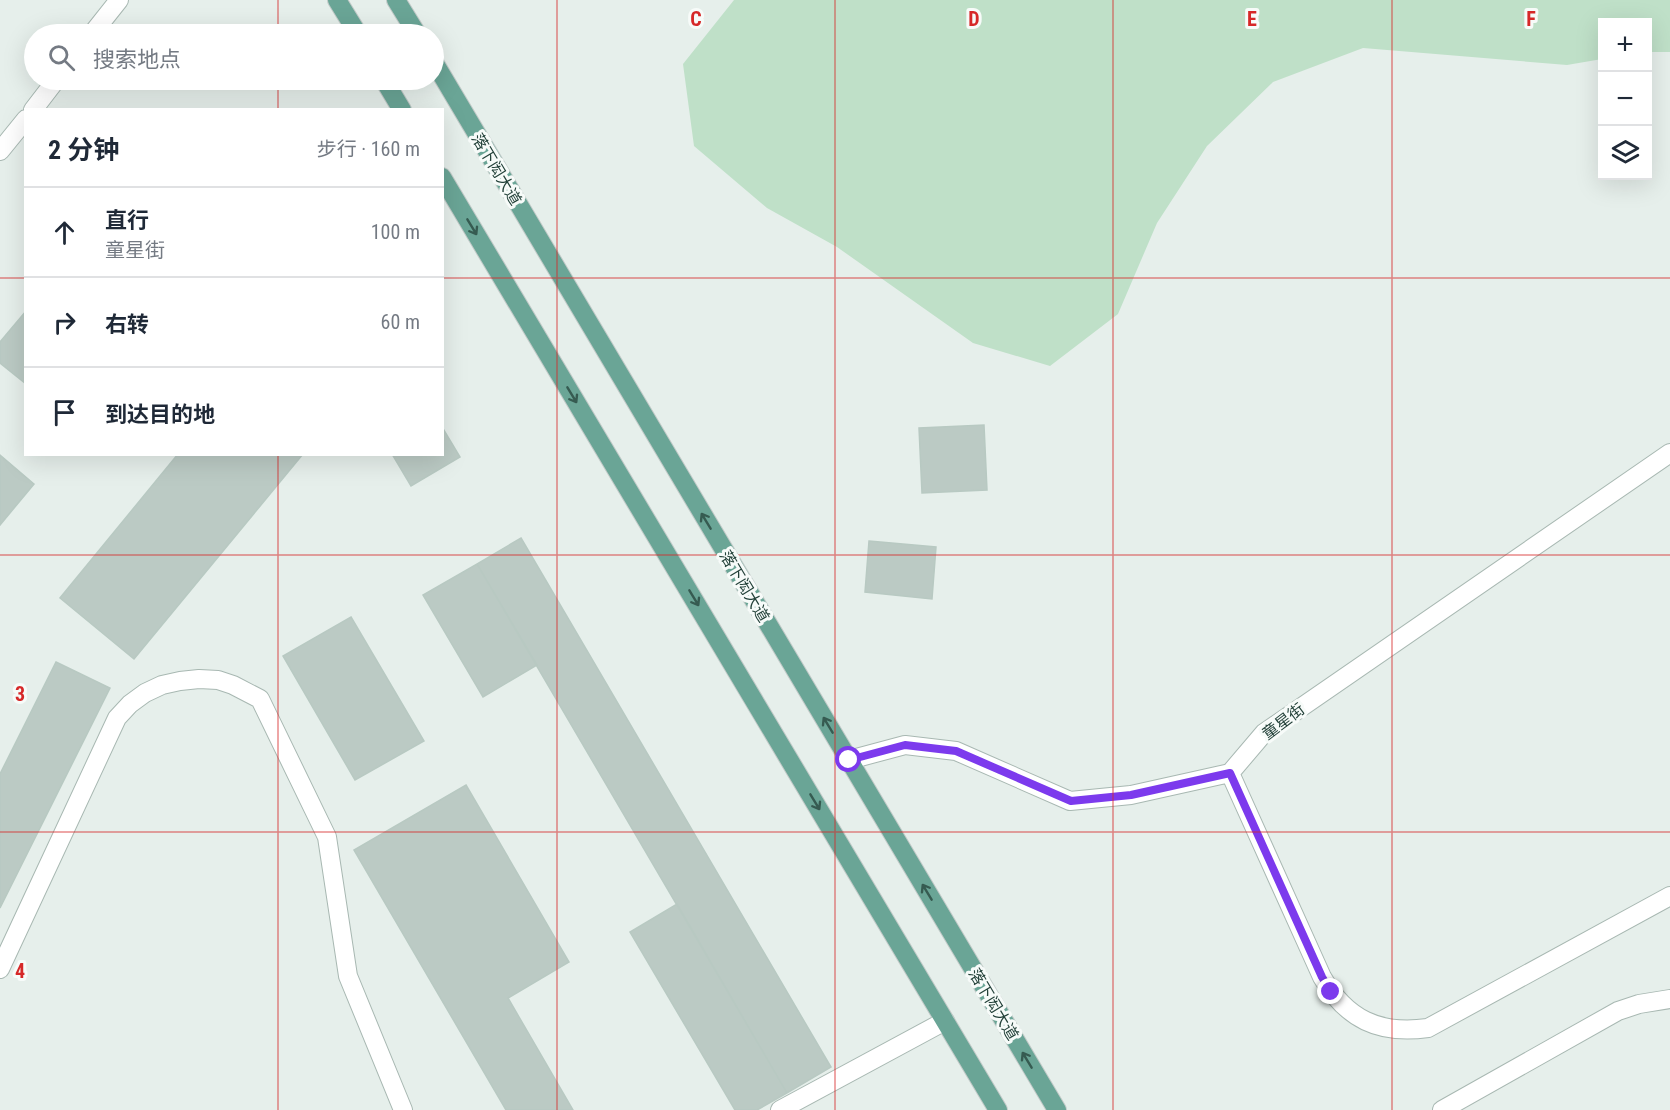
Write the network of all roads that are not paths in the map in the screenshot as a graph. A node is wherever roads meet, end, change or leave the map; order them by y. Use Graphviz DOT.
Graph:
graph roads {
  1 [pos="120,0"];
  2 [pos="337,0"];
  3 [pos="396,0"];
  4 [pos="100,24"];
  5 [pos="352,24"];
  6 [pos="411,24"];
  7 [pos="444,79"];
  8 [pos="49,90"];
  9 [pos="390,90"];
  10 [pos="35,108"];
  11 [pos="401,108"];
  12 [pos="24,121"];
  13 [pos="0,151"];
  14 [pos="444,180"];
  15 [pos="1670,453"];
  16 [pos="849,760"];
  17 [pos="1230,773"];
  18 [pos="1670,896"];
  19 [pos="0,969"];
  20 [pos="1670,999"];
  21 [pos="945,1021"];
  22 [pos="403,1110"];
  23 [pos="780,1110"];
  24 [pos="998,1110"];
  25 [pos="1057,1110"];
  26 [pos="1442,1110"];
  1 -- 4 [label="street"];
  2 -- 5 [label="main road"];
  3 -- 6 [label="main road"];
  16 -- 7 [label="main road, 落下闳大道, one-way"];
  8 -- 10 [label="street"];
  9 -- 11 [label="main road"];
  12 -- 13 [label="street"];
  14 -- 21 [label="main road, one-way"];
  15 -- 17 [label="street, 童星街"];
  16 -- 17 [label="street"];
  25 -- 16 [label="main road, 落下闳大道, one-way"];
  17 -- 18 [label="street"];
  19 -- 22 [label="street"];
  20 -- 26 [label="street"];
  21 -- 23 [label="street"];
  21 -- 24 [label="main road"];
}
